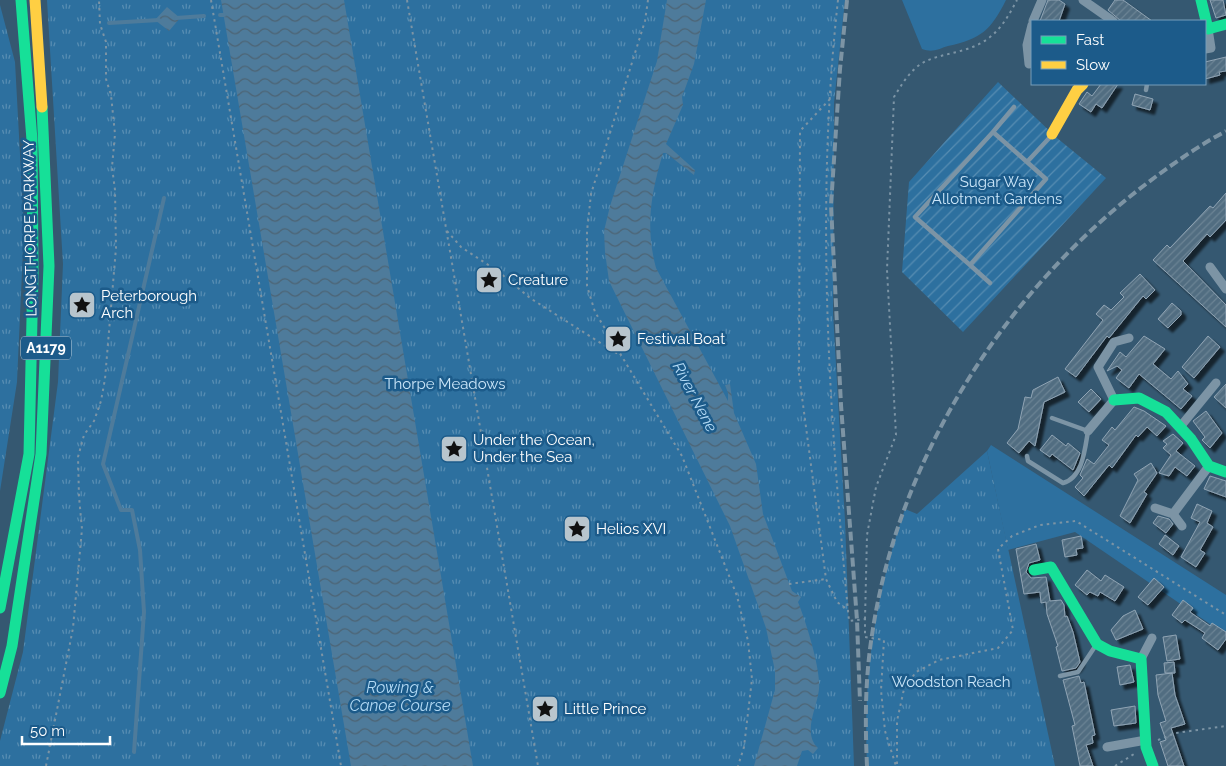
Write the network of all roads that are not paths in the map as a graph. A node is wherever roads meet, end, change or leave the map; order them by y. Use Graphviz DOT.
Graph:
graph roads {
  1 [pos="21,0"];
  2 [pos="35,0"];
  3 [pos="1042,0"];
  4 [pos="1083,0"];
  5 [pos="1201,0"];
  6 [pos="1033,20"];
  7 [pos="1112,20"];
  8 [pos="1206,20"];
  9 [pos="1206,21"];
  10 [pos="1226,24"];
  11 [pos="1208,29"];
  12 [pos="1031,30"];
  13 [pos="1206,49"];
  14 [pos="1029,64"];
  15 [pos="1082,85"];
  16 [pos="1147,85"];
  17 [pos="1146,90"];
  18 [pos="1014,107"];
  19 [pos="993,132"];
  20 [pos="1052,134"];
  21 [pos="1027,162"];
  22 [pos="970,264"];
  23 [pos="1210,267"];
  24 [pos="990,283"];
  25 [pos="1226,289"];
  26 [pos="1128,338"];
  27 [pos="1216,383"];
  28 [pos="1114,400"];
  29 [pos="1052,418"];
  30 [pos="1180,427"];
  31 [pos="1088,431"];
  32 [pos="1027,456"];
  33 [pos="1209,466"];
  34 [pos="1226,472"];
  35 [pos="1155,508"];
  36 [pos="1173,514"];
  37 [pos="1182,526"];
  38 [pos="1034,570"];
  39 [pos="0,608"];
  40 [pos="1152,638"];
  41 [pos="1097,644"];
  42 [pos="1141,659"];
  43 [pos="1060,676"];
  44 [pos="0,693"];
  45 [pos="1146,744"];
  46 [pos="1106,747"];
  47 [pos="1153,766"];
  1 -- 39 [label="main road, LONGTHORPE PARKWAY / A1179"];
  2 -- 44 [label="main road, LONGTHORPE PARKWAY / A1179"];
  3 -- 6 [label="street"];
  4 -- 7 [label="street"];
  5 -- 8 [label="main road"];
  9 -- 11 [label="main road"];
  10 -- 11 [label="main road"];
  11 -- 13 [label="street"];
  12 -- 14 [label="street"];
  15 -- 20 [label="main road"];
  16 -- 17 [label="lane"];
  18 -- 19 [label="lane"];
  19 -- 21 [label="lane"];
  19 -- 22 [label="lane"];
  20 -- 21 [label="lane"];
  21 -- 22 [label="lane"];
  22 -- 24 [label="lane"];
  23 -- 25 [label="street"];
  26 -- 28 [label="street"];
  27 -- 30 [label="street"];
  28 -- 30 [label="main road"];
  28 -- 31 [label="street"];
  29 -- 31 [label="lane"];
  30 -- 33 [label="main road"];
  31 -- 32 [label="lane"];
  33 -- 34 [label="main road"];
  33 -- 36 [label="street"];
  35 -- 36 [label="street"];
  36 -- 37 [label="street"];
  38 -- 41 [label="main road"];
  40 -- 42 [label="street"];
  41 -- 42 [label="main road"];
  41 -- 43 [label="lane"];
  42 -- 45 [label="main road"];
  45 -- 46 [label="street"];
  45 -- 47 [label="main road"];
}
